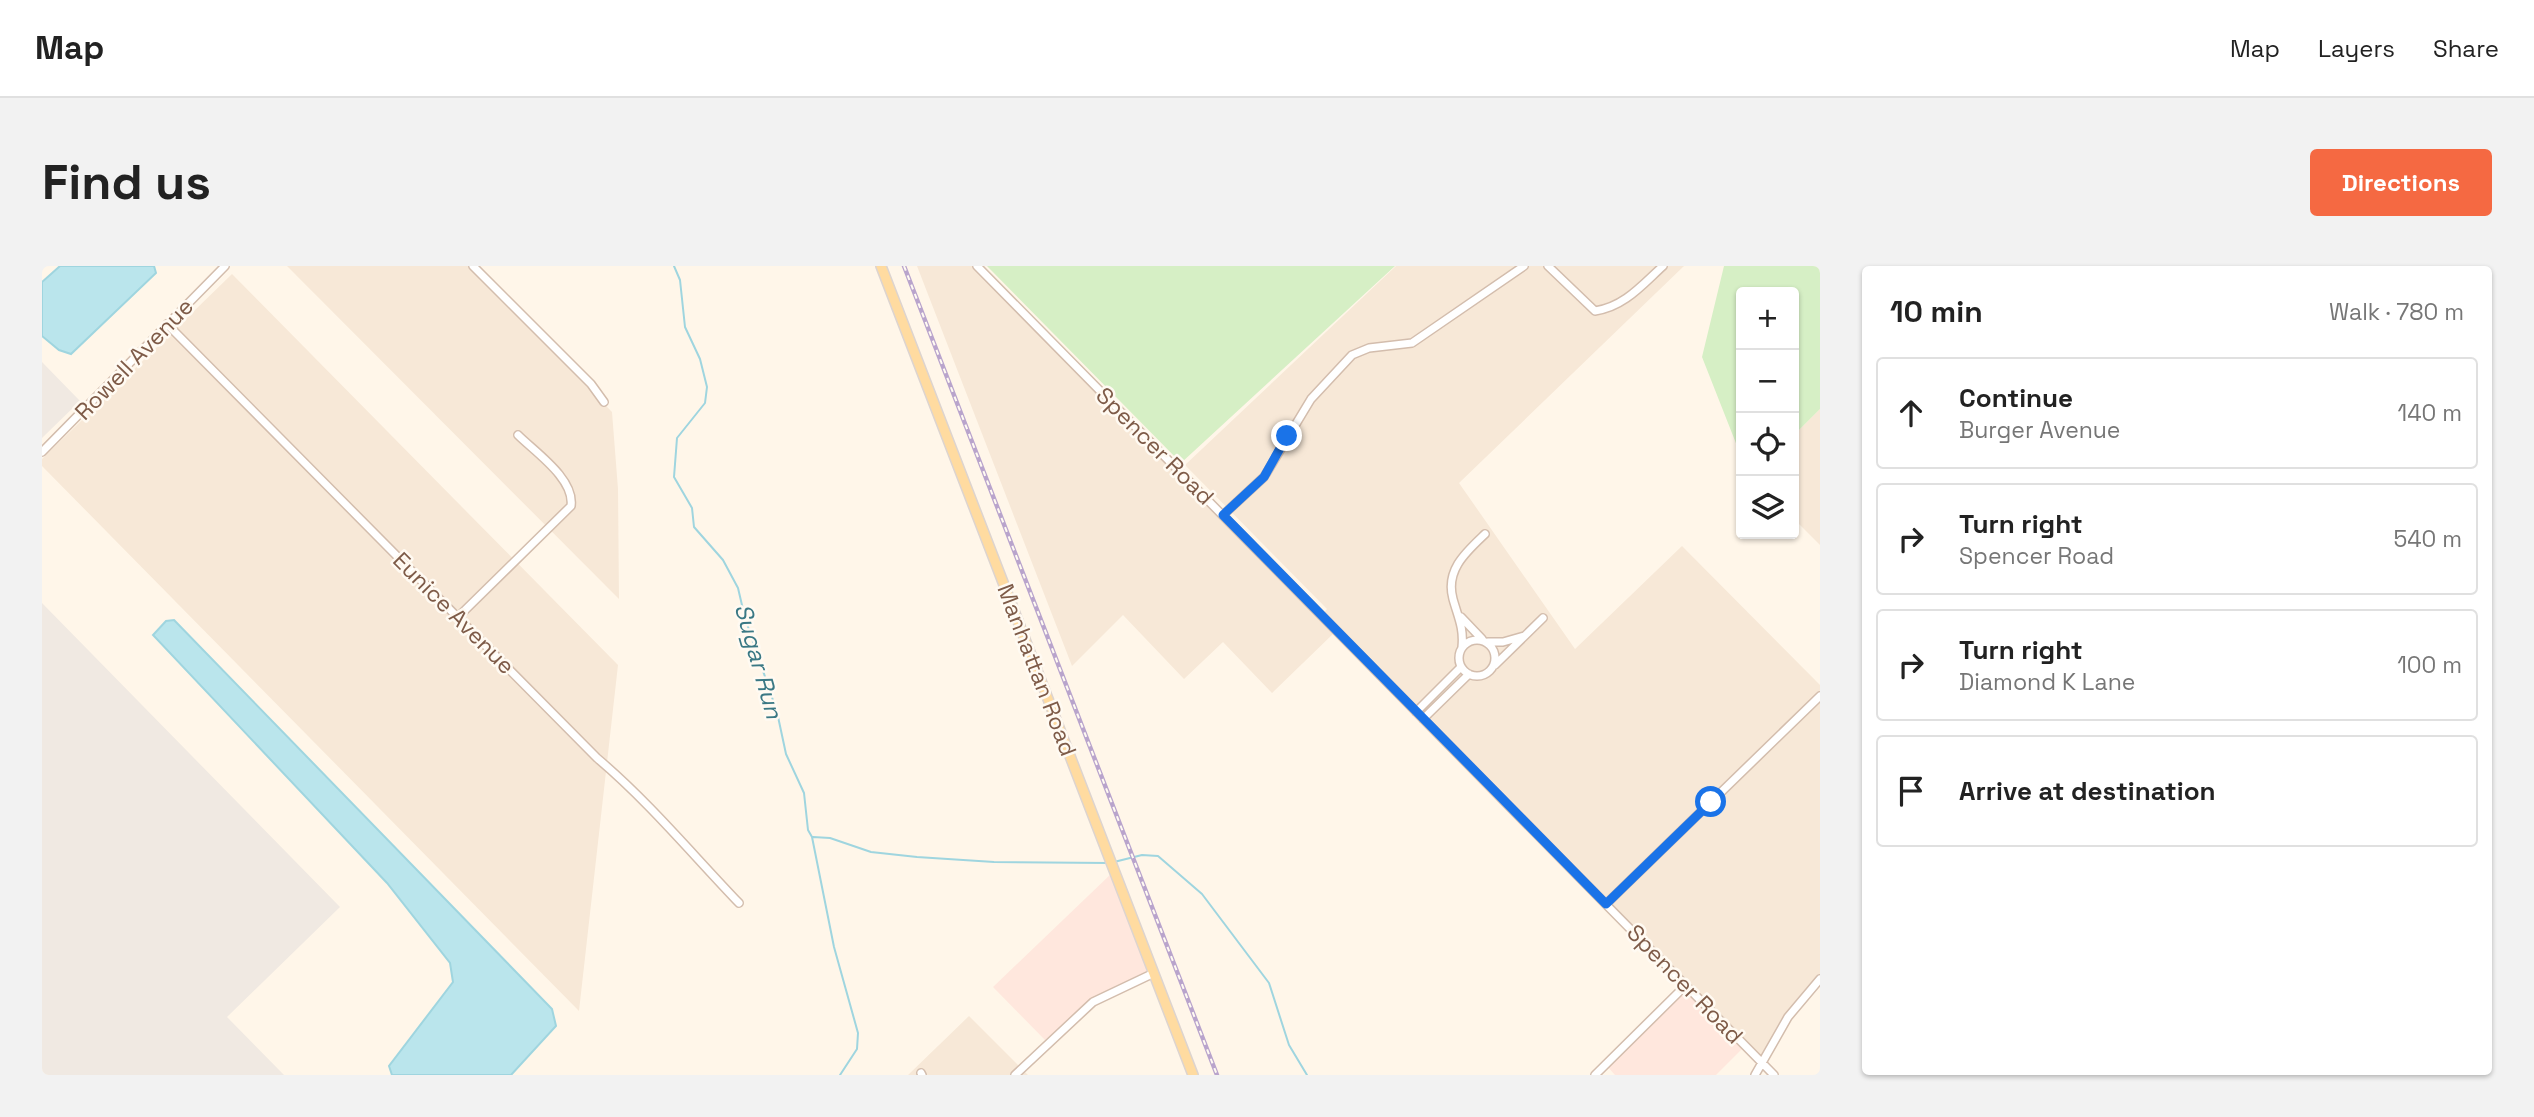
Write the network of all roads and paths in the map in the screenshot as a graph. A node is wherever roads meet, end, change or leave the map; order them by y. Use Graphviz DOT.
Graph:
graph roads {
  1 [pos="225,266"];
  2 [pos="473,266"];
  3 [pos="881,266"];
  4 [pos="977,266"];
  5 [pos="1524,266"];
  6 [pos="1548,266"];
  7 [pos="1663,266"];
  8 [pos="166,324"];
  9 [pos="604,402"];
  10 [pos="518,435"];
  11 [pos="42,452"];
  12 [pos="1223,515"];
  13 [pos="1485,534"];
  14 [pos="458,617"];
  15 [pos="1461,617"];
  16 [pos="1543,618"];
  17 [pos="1524,636"];
  18 [pos="1485,641"];
  19 [pos="1462,648"];
  20 [pos="1494,665"];
  21 [pos="1461,667"];
  22 [pos="1469,674"];
  23 [pos="1820,696"];
  24 [pos="1416,712"];
  25 [pos="1423,719"];
  26 [pos="739,903"];
  27 [pos="1606,904"];
  28 [pos="1154,973"];
  29 [pos="1820,979"];
  30 [pos="1686,985"];
  31 [pos="1761,1062"];
  32 [pos="1015,1075"];
  33 [pos="1193,1075"];
  34 [pos="1595,1075"];
  35 [pos="1755,1075"];
  36 [pos="1774,1075"];
  1 -- 8 [label="street, Rowell Avenue"];
  2 -- 9 [label="street"];
  3 -- 28 [label="main road, Manhattan Road"];
  4 -- 12 [label="street, Spencer Road"];
  5 -- 12 [label="street"];
  6 -- 7 [label="street"];
  8 -- 11 [label="street, Rowell Avenue"];
  8 -- 14 [label="street, Eunice Avenue"];
  10 -- 14 [label="street"];
  12 -- 24 [label="street, Spencer Road"];
  13 -- 15 [label="street"];
  14 -- 26 [label="street, Eunice Avenue"];
  15 -- 18 [label="street"];
  15 -- 19 [label="street"];
  16 -- 17 [label="street"];
  17 -- 18 [label="street"];
  17 -- 20 [label="street"];
  18 -- 19 [label="street"];
  18 -- 20 [label="street"];
  19 -- 21 [label="street"];
  20 -- 22 [label="street"];
  21 -- 22 [label="street"];
  21 -- 24 [label="street"];
  22 -- 25 [label="street"];
  23 -- 27 [label="street"];
  24 -- 25 [label="street, Spencer Road"];
  25 -- 27 [label="street, Spencer Road"];
  27 -- 30 [label="street, Spencer Road"];
  28 -- 32 [label="street"];
  28 -- 33 [label="main road, Manhattan Road"];
  29 -- 31 [label="street"];
  30 -- 31 [label="street, Spencer Road"];
  30 -- 34 [label="street"];
  31 -- 35 [label="street"];
  31 -- 36 [label="street, Spencer Road"];
}
